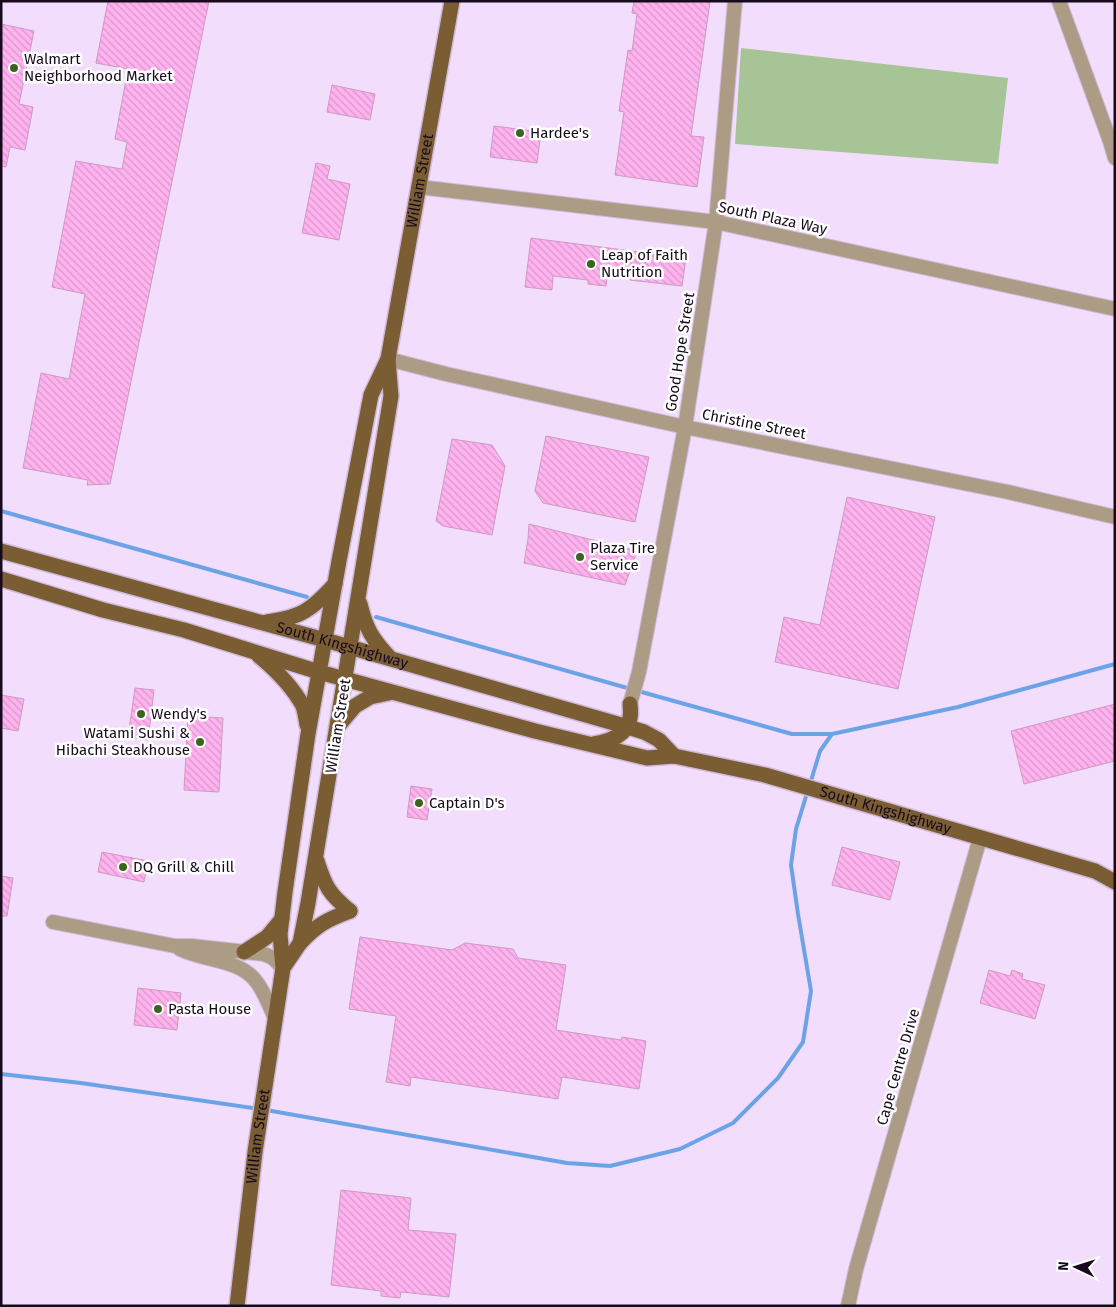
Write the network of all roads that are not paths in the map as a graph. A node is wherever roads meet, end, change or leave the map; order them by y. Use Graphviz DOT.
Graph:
graph roads {
  1 [pos="452,1"];
  2 [pos="735,1"];
  3 [pos="1060,1"];
  4 [pos="1115,158"];
  5 [pos="419,187"];
  6 [pos="716,222"];
  7 [pos="1115,308"];
  8 [pos="388,359"];
  9 [pos="685,427"];
  10 [pos="1115,517"];
  11 [pos="1,551"];
  12 [pos="1,579"];
  13 [pos="335,584"];
  14 [pos="358,598"];
  15 [pos="262,623"];
  16 [pos="325,640"];
  17 [pos="350,647"];
  18 [pos="254,651"];
  19 [pos="391,659"];
  20 [pos="319,672"];
  21 [pos="346,679"];
  22 [pos="392,692"];
  23 [pos="630,704"];
  24 [pos="601,719"];
  25 [pos="338,726"];
  26 [pos="628,727"];
  27 [pos="308,734"];
  28 [pos="590,745"];
  29 [pos="674,756"];
  30 [pos="980,838"];
  31 [pos="316,858"];
  32 [pos="1115,870"];
  33 [pos="1095,871"];
  34 [pos="1115,882"];
  35 [pos="283,918"];
  36 [pos="53,922"];
  37 [pos="300,943"];
  38 [pos="175,946"];
  39 [pos="244,952"];
  40 [pos="283,968"];
  41 [pos="275,1018"];
  42 [pos="236,1306"];
  43 [pos="848,1306"];
  1 -- 5 [label="main road, William Street"];
  2 -- 6 [label="street, Good Hope Street"];
  3 -- 4 [label="street"];
  5 -- 6 [label="street, South Plaza Way"];
  5 -- 8 [label="main road, William Street"];
  6 -- 7 [label="street, South Plaza Way"];
  6 -- 9 [label="street, Good Hope Street"];
  8 -- 9 [label="street, Christine Street"];
  8 -- 13 [label="main road, William Street"];
  8 -- 14 [label="main road, William Street"];
  9 -- 10 [label="street, Christine Street"];
  9 -- 23 [label="street, Good Hope Street"];
  11 -- 15 [label="main road, South Kingshighway"];
  12 -- 18 [label="main road, South Kingshighway"];
  13 -- 15 [label="main road"];
  13 -- 16 [label="main road, William Street"];
  14 -- 17 [label="main road, William Street"];
  14 -- 19 [label="main road"];
  15 -- 16 [label="main road, South Kingshighway"];
  16 -- 17 [label="main road, South Kingshighway"];
  16 -- 20 [label="main road, William Street"];
  17 -- 19 [label="main road, South Kingshighway"];
  17 -- 21 [label="main road, William Street"];
  18 -- 20 [label="main road, South Kingshighway"];
  18 -- 27 [label="main road"];
  19 -- 24 [label="main road, South Kingshighway"];
  20 -- 21 [label="main road, South Kingshighway"];
  20 -- 27 [label="main road, William Street"];
  21 -- 22 [label="main road, South Kingshighway"];
  21 -- 25 [label="main road, William Street"];
  22 -- 25 [label="main road"];
  22 -- 28 [label="main road, South Kingshighway"];
  23 -- 24 [label="main road"];
  23 -- 26 [label="main road"];
  24 -- 26 [label="main road, South Kingshighway"];
  25 -- 31 [label="main road, William Street"];
  26 -- 28 [label="main road"];
  26 -- 29 [label="main road, South Kingshighway"];
  27 -- 35 [label="main road, William Street"];
  28 -- 29 [label="main road, South Kingshighway"];
  29 -- 30 [label="main road, South Kingshighway"];
  30 -- 33 [label="main road, South Kingshighway"];
  30 -- 43 [label="street, Cape Centre Drive"];
  31 -- 37 [label="main road, William Street"];
  31 -- 37 [label="main road"];
  32 -- 33 [label="main road, South Kingshighway"];
  33 -- 34 [label="main road, South Kingshighway"];
  35 -- 39 [label="main road"];
  35 -- 40 [label="main road, William Street"];
  36 -- 38 [label="street"];
  37 -- 40 [label="main road, William Street"];
  38 -- 39 [label="street"];
  38 -- 41 [label="street"];
  39 -- 40 [label="street"];
  40 -- 41 [label="main road, William Street"];
  41 -- 42 [label="main road, William Street"];
}
